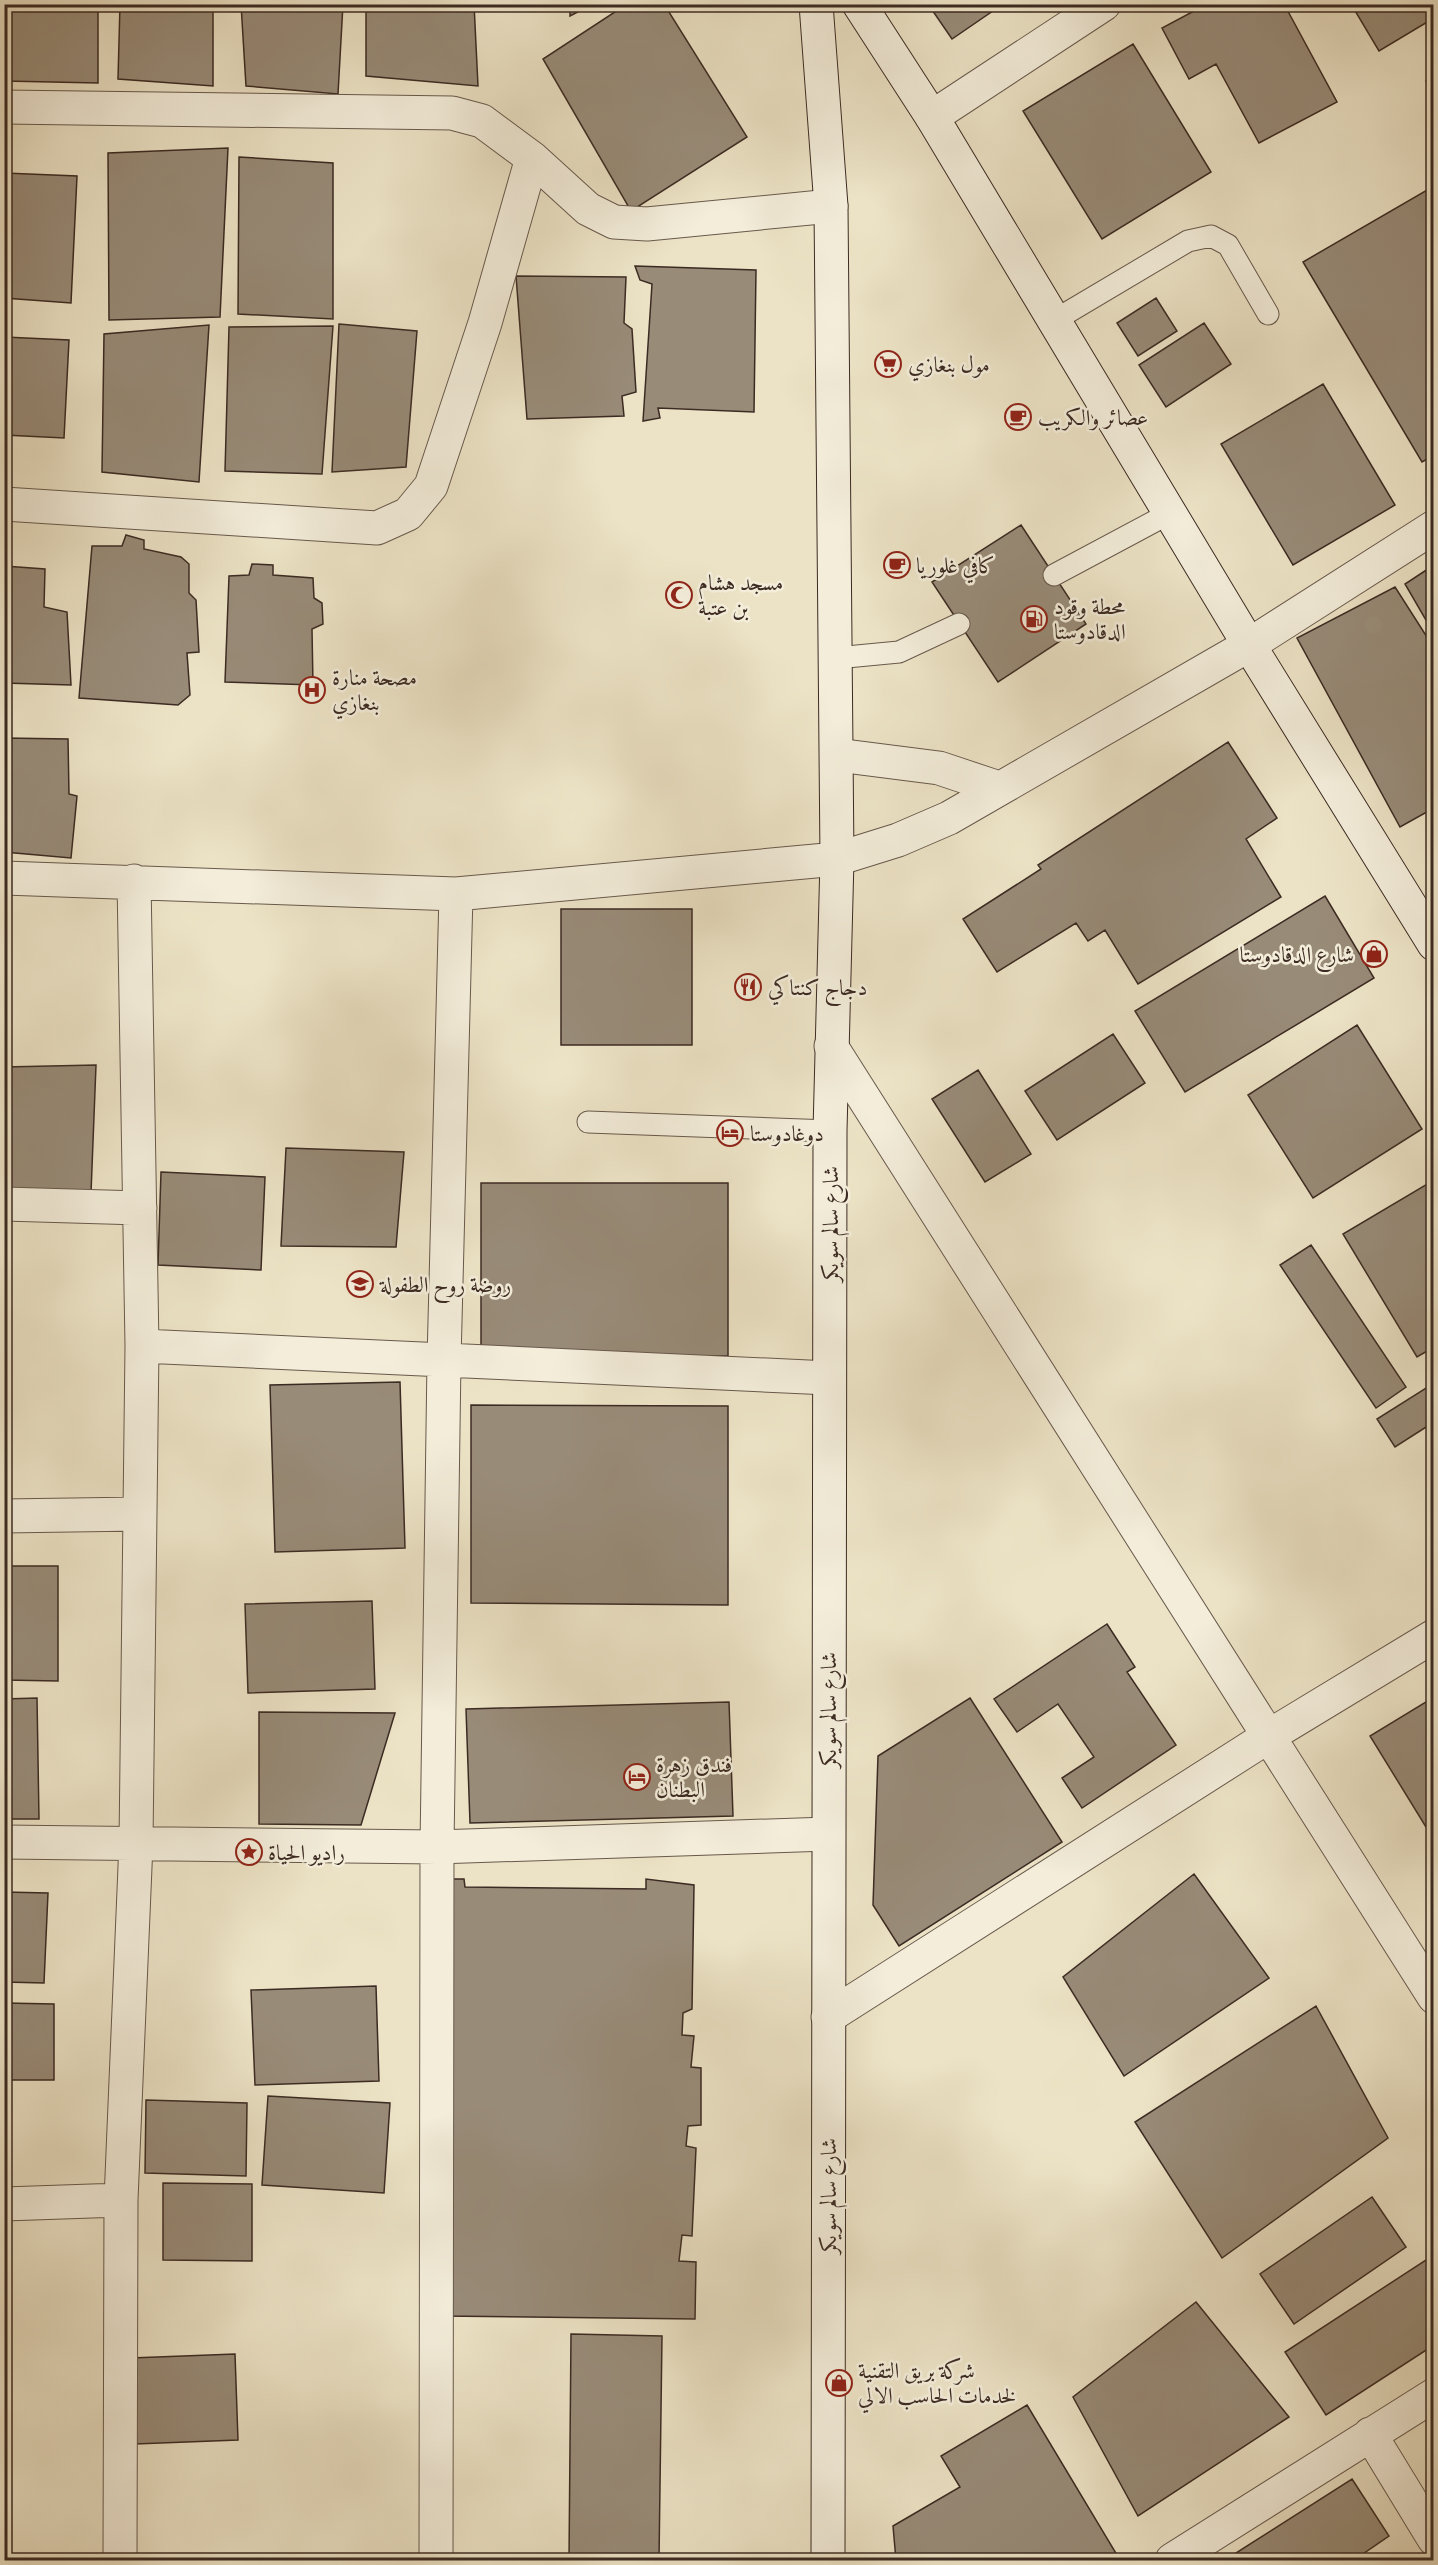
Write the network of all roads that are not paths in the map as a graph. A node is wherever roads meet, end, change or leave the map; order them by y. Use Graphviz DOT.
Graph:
graph roads {
  1 [pos="816,4"];
  2 [pos="860,4"];
  3 [pos="1104,4"];
  4 [pos="4,107"];
  5 [pos="932,117"];
  6 [pos="532,158"];
  7 [pos="831,206"];
  8 [pos="1268,314"];
  9 [pos="1054,320"];
  10 [pos="4,504"];
  11 [pos="1170,513"];
  12 [pos="1434,528"];
  13 [pos="1054,575"];
  14 [pos="959,624"];
  15 [pos="1249,645"];
  16 [pos="836,658"];
  17 [pos="837,755"];
  18 [pos="999,788"];
  19 [pos="837,859"];
  20 [pos="4,878"];
  21 [pos="134,881"];
  22 [pos="456,894"];
  23 [pos="1434,944"];
  24 [pos="831,1046"];
  25 [pos="588,1122"];
  26 [pos="830,1131"];
  27 [pos="4,1204"];
  28 [pos="140,1208"];
  29 [pos="142,1346"];
  30 [pos="444,1360"];
  31 [pos="829,1378"];
  32 [pos="140,1514"];
  33 [pos="4,1516"];
  34 [pos="1434,1636"];
  35 [pos="1269,1736"];
  36 [pos="828,1834"];
  37 [pos="4,1842"];
  38 [pos="136,1843"];
  39 [pos="437,1847"];
  40 [pos="1434,1997"];
  41 [pos="828,2017"];
  42 [pos="121,2200"];
  43 [pos="4,2204"];
  44 [pos="1434,2395"];
  45 [pos="1370,2434"];
  46 [pos="1434,2539"];
  47 [pos="120,2560"];
  48 [pos="436,2560"];
  49 [pos="828,2560"];
  50 [pos="1172,2560"];
  1 -- 7 [label="street, شارع سالم سويكر"];
  2 -- 5 [label="street"];
  3 -- 5 [label="street"];
  4 -- 6 [label="street"];
  5 -- 9 [label="street"];
  6 -- 7 [label="street"];
  6 -- 10 [label="street"];
  7 -- 16 [label="street, شارع سالم سويكر"];
  8 -- 9 [label="lane"];
  9 -- 11 [label="street"];
  11 -- 13 [label="lane"];
  11 -- 15 [label="street"];
  12 -- 15 [label="street"];
  14 -- 16 [label="lane"];
  15 -- 18 [label="street"];
  15 -- 23 [label="street"];
  16 -- 17 [label="street, شارع سالم سويكر"];
  17 -- 18 [label="street"];
  17 -- 19 [label="street, شارع سالم سويكر"];
  18 -- 19 [label="street"];
  19 -- 22 [label="street"];
  19 -- 24 [label="street, شارع سالم سويكر"];
  20 -- 21 [label="street"];
  21 -- 22 [label="street"];
  21 -- 28 [label="street"];
  22 -- 30 [label="street"];
  24 -- 26 [label="street, شارع سالم سويكر"];
  24 -- 35 [label="street"];
  25 -- 26 [label="lane"];
  26 -- 31 [label="street, شارع سالم سويكر"];
  27 -- 28 [label="street"];
  28 -- 29 [label="street"];
  29 -- 30 [label="street"];
  29 -- 32 [label="street"];
  30 -- 31 [label="street"];
  30 -- 39 [label="street"];
  31 -- 36 [label="street, شارع سالم سويكر"];
  32 -- 33 [label="street"];
  32 -- 38 [label="street"];
  34 -- 35 [label="street"];
  35 -- 40 [label="street"];
  35 -- 41 [label="street"];
  36 -- 39 [label="street"];
  36 -- 41 [label="street, شارع سالم سويكر"];
  37 -- 38 [label="street"];
  38 -- 39 [label="street"];
  38 -- 42 [label="street"];
  39 -- 48 [label="street"];
  41 -- 49 [label="street, شارع سالم سويكر"];
  42 -- 43 [label="street"];
  42 -- 47 [label="street"];
  44 -- 45 [label="street"];
  45 -- 46 [label="street"];
  45 -- 50 [label="street"];
}
